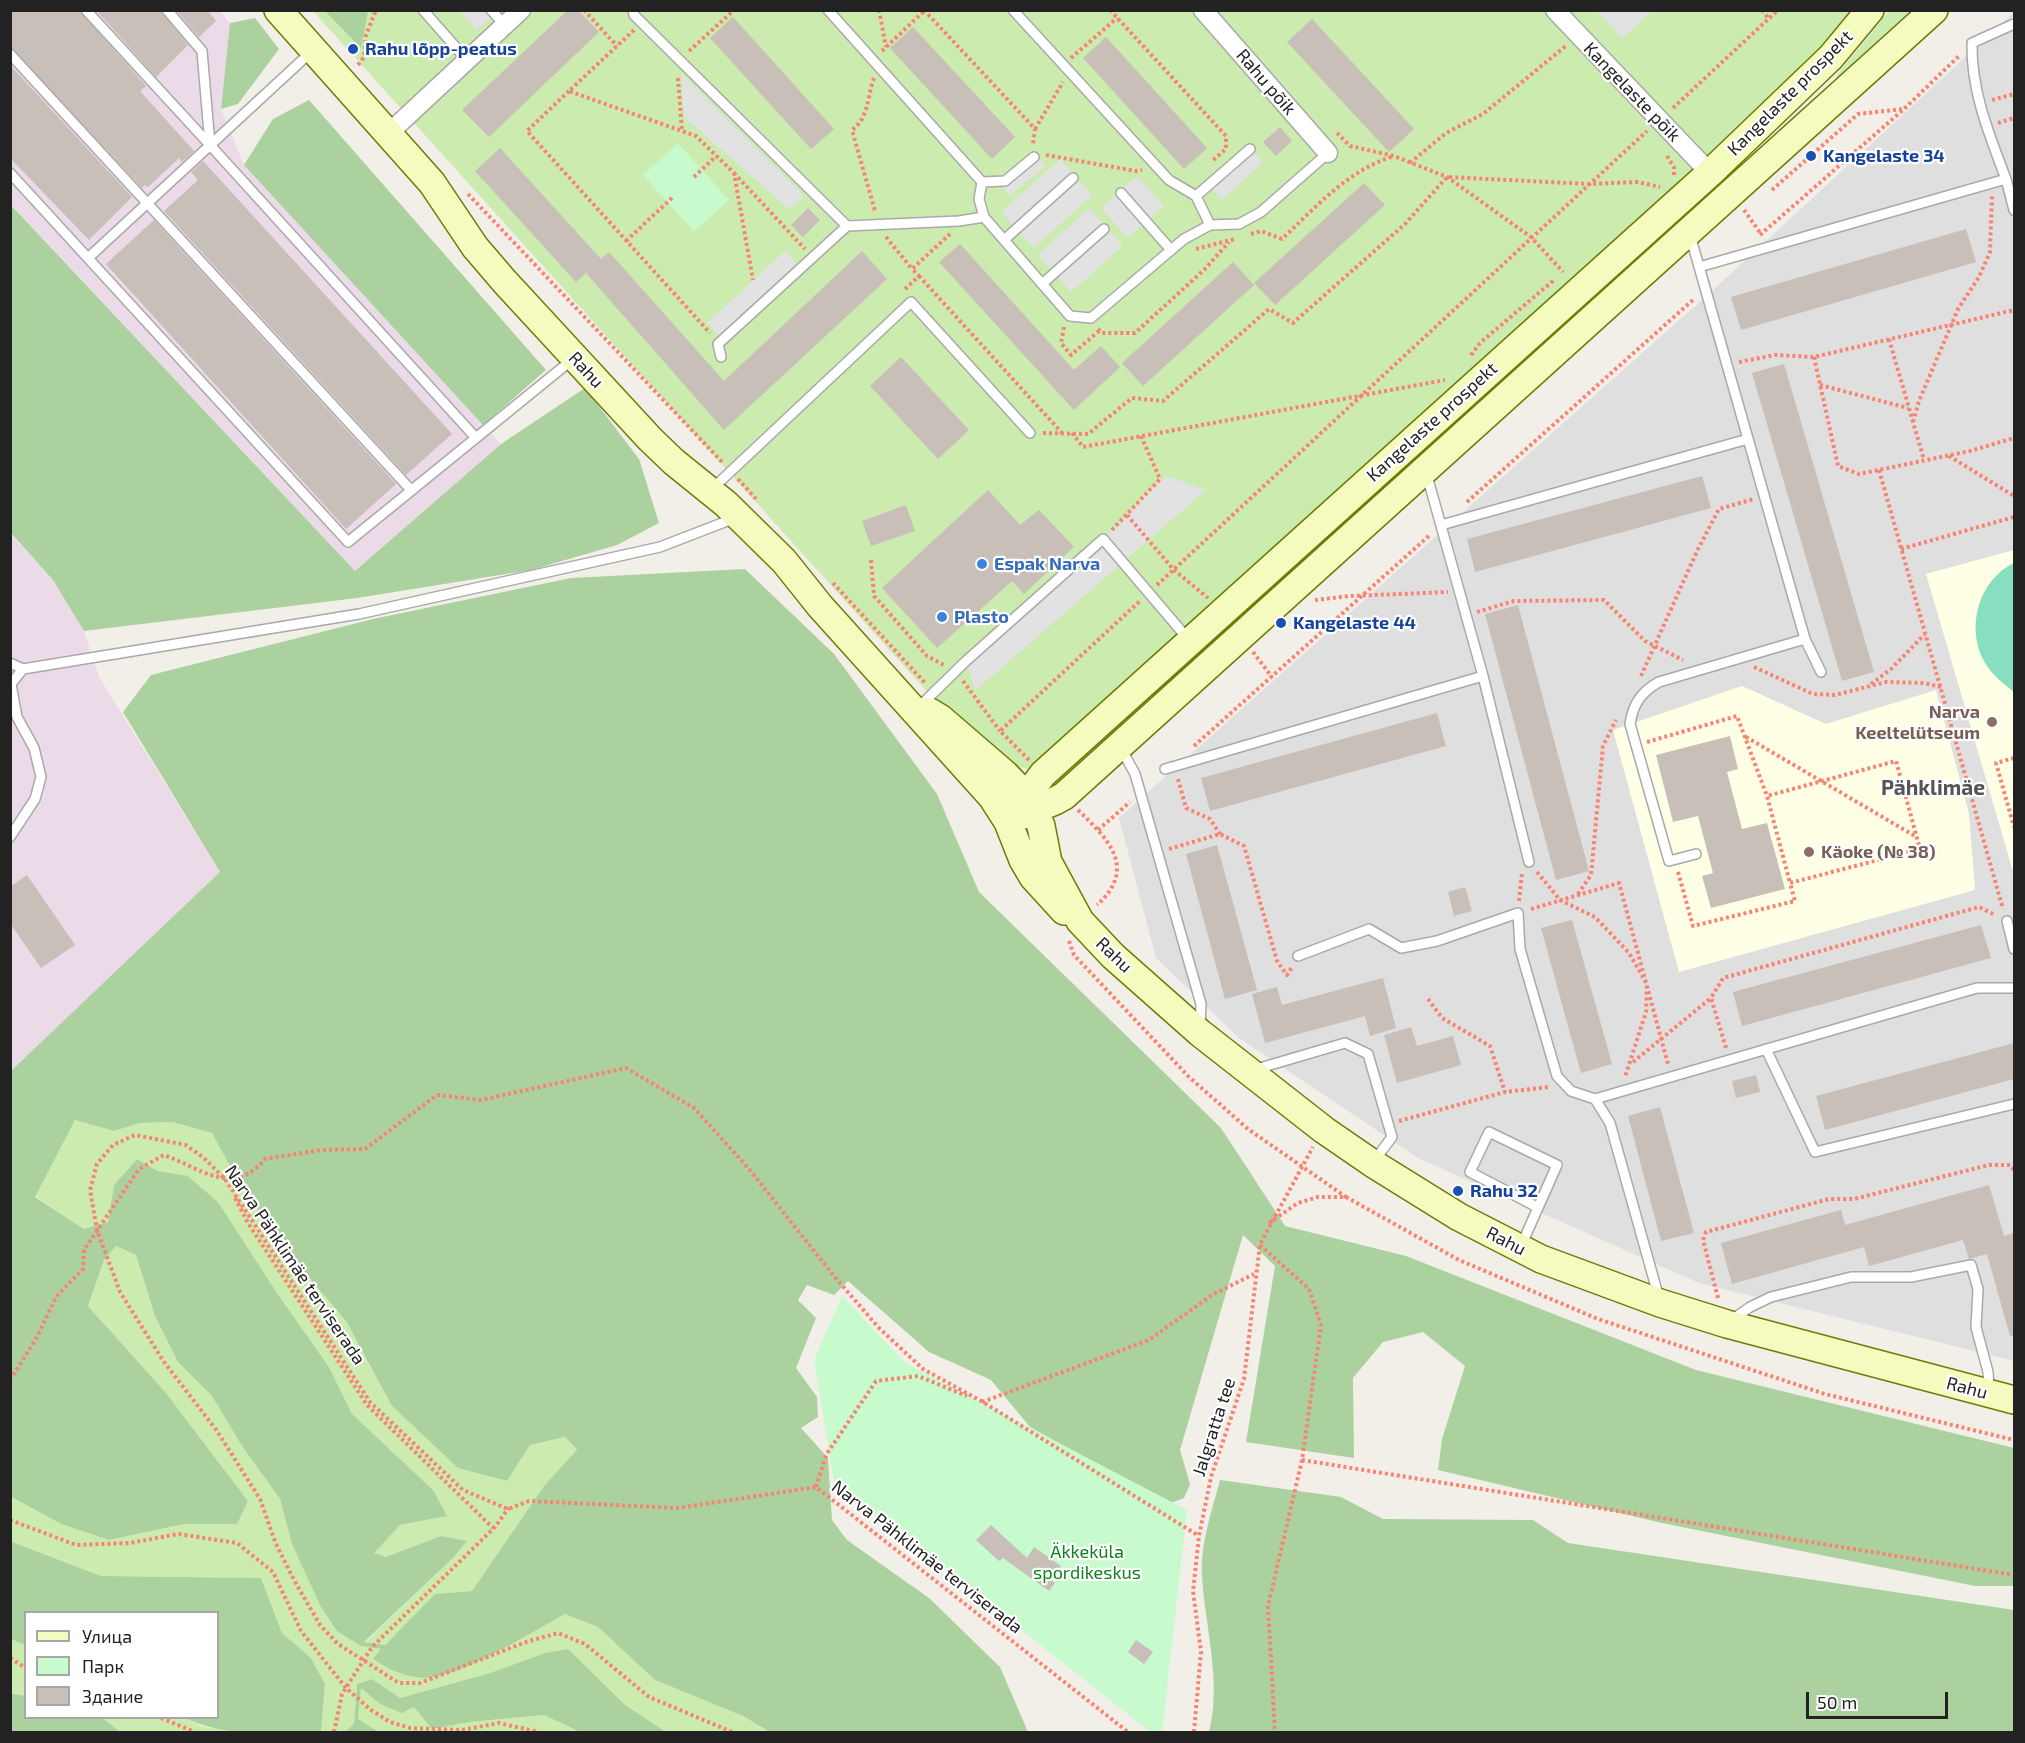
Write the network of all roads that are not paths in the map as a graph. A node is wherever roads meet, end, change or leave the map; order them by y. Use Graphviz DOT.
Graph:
graph roads {
  1 [pos="86,10"];
  2 [pos="167,10"];
  3 [pos="278,10"];
  4 [pos="423,10"];
  5 [pos="491,10"];
  6 [pos="521,10"];
  7 [pos="633,10"];
  8 [pos="828,10"];
  9 [pos="1013,10"];
  10 [pos="1203,10"];
  11 [pos="1555,10"];
  12 [pos="1870,10"];
  13 [pos="1934,10"];
  14 [pos="2014,24"];
  15 [pos="505,25"];
  16 [pos="314,50"];
  17 [pos="10,54"];
  18 [pos="467,60"];
  19 [pos="390,132"];
  20 [pos="210,145"];
  21 [pos="1250,148"];
  22 [pos="1328,153"];
  23 [pos="1029,154"];
  24 [pos="1710,172"];
  25 [pos="10,173"];
  26 [pos="1073,178"];
  27 [pos="2006,178"];
  28 [pos="982,182"];
  29 [pos="1120,193"];
  30 [pos="1196,196"];
  31 [pos="147,204"];
  32 [pos="2014,210"];
  33 [pos="984,217"];
  34 [pos="1210,225"];
  35 [pos="847,226"];
  36 [pos="1104,229"];
  37 [pos="1690,232"];
  38 [pos="1004,240"];
  39 [pos="1171,250"];
  40 [pos="88,258"];
  41 [pos="1699,267"];
  42 [pos="1042,284"];
  43 [pos="721,357"];
  44 [pos="574,358"];
  45 [pos="1030,433"];
  46 [pos="476,438"];
  47 [pos="1748,439"];
  48 [pos="1425,470"];
  49 [pos="411,490"];
  50 [pos="711,491"];
  51 [pos="750,510"];
  52 [pos="1441,525"];
  53 [pos="1805,639"];
  54 [pos="1190,641"];
  55 [pos="10,663"];
  56 [pos="23,669"];
  57 [pos="1821,672"];
  58 [pos="1483,676"];
  59 [pos="915,711"];
  60 [pos="1120,745"];
  61 [pos="1165,769"];
  62 [pos="1005,774"];
  63 [pos="1043,774"];
  64 [pos="1064,796"];
  65 [pos="992,797"];
  66 [pos="1029,805"];
  67 [pos="10,837"];
  68 [pos="1018,845"];
  69 [pos="1696,854"];
  70 [pos="1529,862"];
  71 [pos="1056,876"];
  72 [pos="1080,921"];
  73 [pos="2007,921"];
  74 [pos="2014,950"];
  75 [pos="1298,956"];
  76 [pos="2014,988"];
  77 [pos="1200,1033"];
  78 [pos="1766,1049"];
  79 [pos="1247,1072"];
  80 [pos="1595,1099"];
  81 [pos="2014,1104"];
  82 [pos="1372,1163"];
  83 [pos="1537,1207"];
  84 [pos="1521,1248"];
  85 [pos="1660,1303"];
  86 [pos="1727,1324"];
  87 [pos="2002,1397"];
  1 -- 20 [label="lane"];
  2 -- 20 [label="lane"];
  3 -- 16 [label="main road, Rahu"];
  4 -- 18 [label="lane"];
  5 -- 15 [label="lane"];
  6 -- 15 [label="street"];
  7 -- 35 [label="lane"];
  8 -- 28 [label="lane"];
  9 -- 30 [label="lane"];
  10 -- 22 [label="street, Rahu põik"];
  11 -- 24 [label="street, Kangelaste põik"];
  12 -- 24 [label="main road, Kangelaste prospekt"];
  13 -- 37 [label="main road, Kangelaste prospekt"];
  14 -- 27 [label="lane"];
  15 -- 18 [label="street"];
  16 -- 19 [label="main road, Rahu"];
  16 -- 20 [label="lane"];
  17 -- 31 [label="lane"];
  18 -- 19 [label="street"];
  19 -- 44 [label="main road, Rahu"];
  20 -- 31 [label="lane"];
  20 -- 46 [label="lane"];
  21 -- 30 [label="lane"];
  22 -- 34 [label="lane"];
  23 -- 28 [label="lane"];
  24 -- 54 [label="main road, Kangelaste prospekt"];
  25 -- 40 [label="lane"];
  26 -- 38 [label="lane"];
  27 -- 32 [label="lane"];
  27 -- 41 [label="lane"];
  28 -- 33 [label="lane"];
  29 -- 39 [label="lane"];
  30 -- 34 [label="lane"];
  31 -- 40 [label="lane"];
  31 -- 49 [label="lane"];
  33 -- 35 [label="lane"];
  33 -- 38 [label="lane"];
  34 -- 39 [label="lane"];
  35 -- 43 [label="lane"];
  36 -- 42 [label="lane"];
  37 -- 41 [label="lane"];
  37 -- 48 [label="main road, Kangelaste prospekt"];
  38 -- 42 [label="lane"];
  39 -- 42 [label="lane"];
  40 -- 49 [label="lane"];
  41 -- 47 [label="lane"];
  44 -- 46 [label="lane"];
  44 -- 50 [label="main road, Rahu"];
  45 -- 50 [label="lane"];
  46 -- 49 [label="lane"];
  47 -- 52 [label="lane"];
  47 -- 53 [label="lane"];
  48 -- 52 [label="lane"];
  48 -- 60 [label="main road, Kangelaste prospekt"];
  50 -- 51 [label="main road, Rahu"];
  51 -- 56 [label="lane"];
  51 -- 59 [label="main road, Rahu"];
  52 -- 58 [label="lane"];
  53 -- 57 [label="lane"];
  53 -- 69 [label="lane"];
  54 -- 59 [label="lane"];
  54 -- 63 [label="main road, Kangelaste prospekt"];
  55 -- 56 [label="lane"];
  56 -- 67 [label="lane"];
  58 -- 61 [label="lane"];
  58 -- 70 [label="lane"];
  59 -- 62 [label="main road, Rahu"];
  59 -- 65 [label="main road, Rahu"];
  60 -- 64 [label="main road, Kangelaste prospekt"];
  60 -- 77 [label="lane"];
  62 -- 63 [label="main road"];
  62 -- 66 [label="main road, Rahu"];
  63 -- 66 [label="main road, Kangelaste prospekt"];
  64 -- 66 [label="main road"];
  64 -- 71 [label="main road"];
  65 -- 66 [label="main road"];
  65 -- 68 [label="main road, Rahu"];
  66 -- 68 [label="main road, Kangelaste prospekt"];
  66 -- 71 [label="main road, Rahu"];
  68 -- 72 [label="main road, Rahu"];
  71 -- 72 [label="main road, Rahu"];
  72 -- 77 [label="main road, Rahu"];
  73 -- 74 [label="lane"];
  75 -- 80 [label="lane"];
  76 -- 78 [label="lane"];
  77 -- 79 [label="main road, Rahu"];
  78 -- 80 [label="lane"];
  78 -- 81 [label="lane"];
  79 -- 82 [label="main road, Rahu"];
  79 -- 82 [label="lane"];
  80 -- 85 [label="lane"];
  82 -- 84 [label="main road, Rahu"];
  83 -- 83 [label="lane"];
  83 -- 84 [label="lane"];
  84 -- 85 [label="main road, Rahu"];
  85 -- 86 [label="main road, Rahu"];
  86 -- 87 [label="main road, Rahu"];
  86 -- 87 [label="lane"];
}
